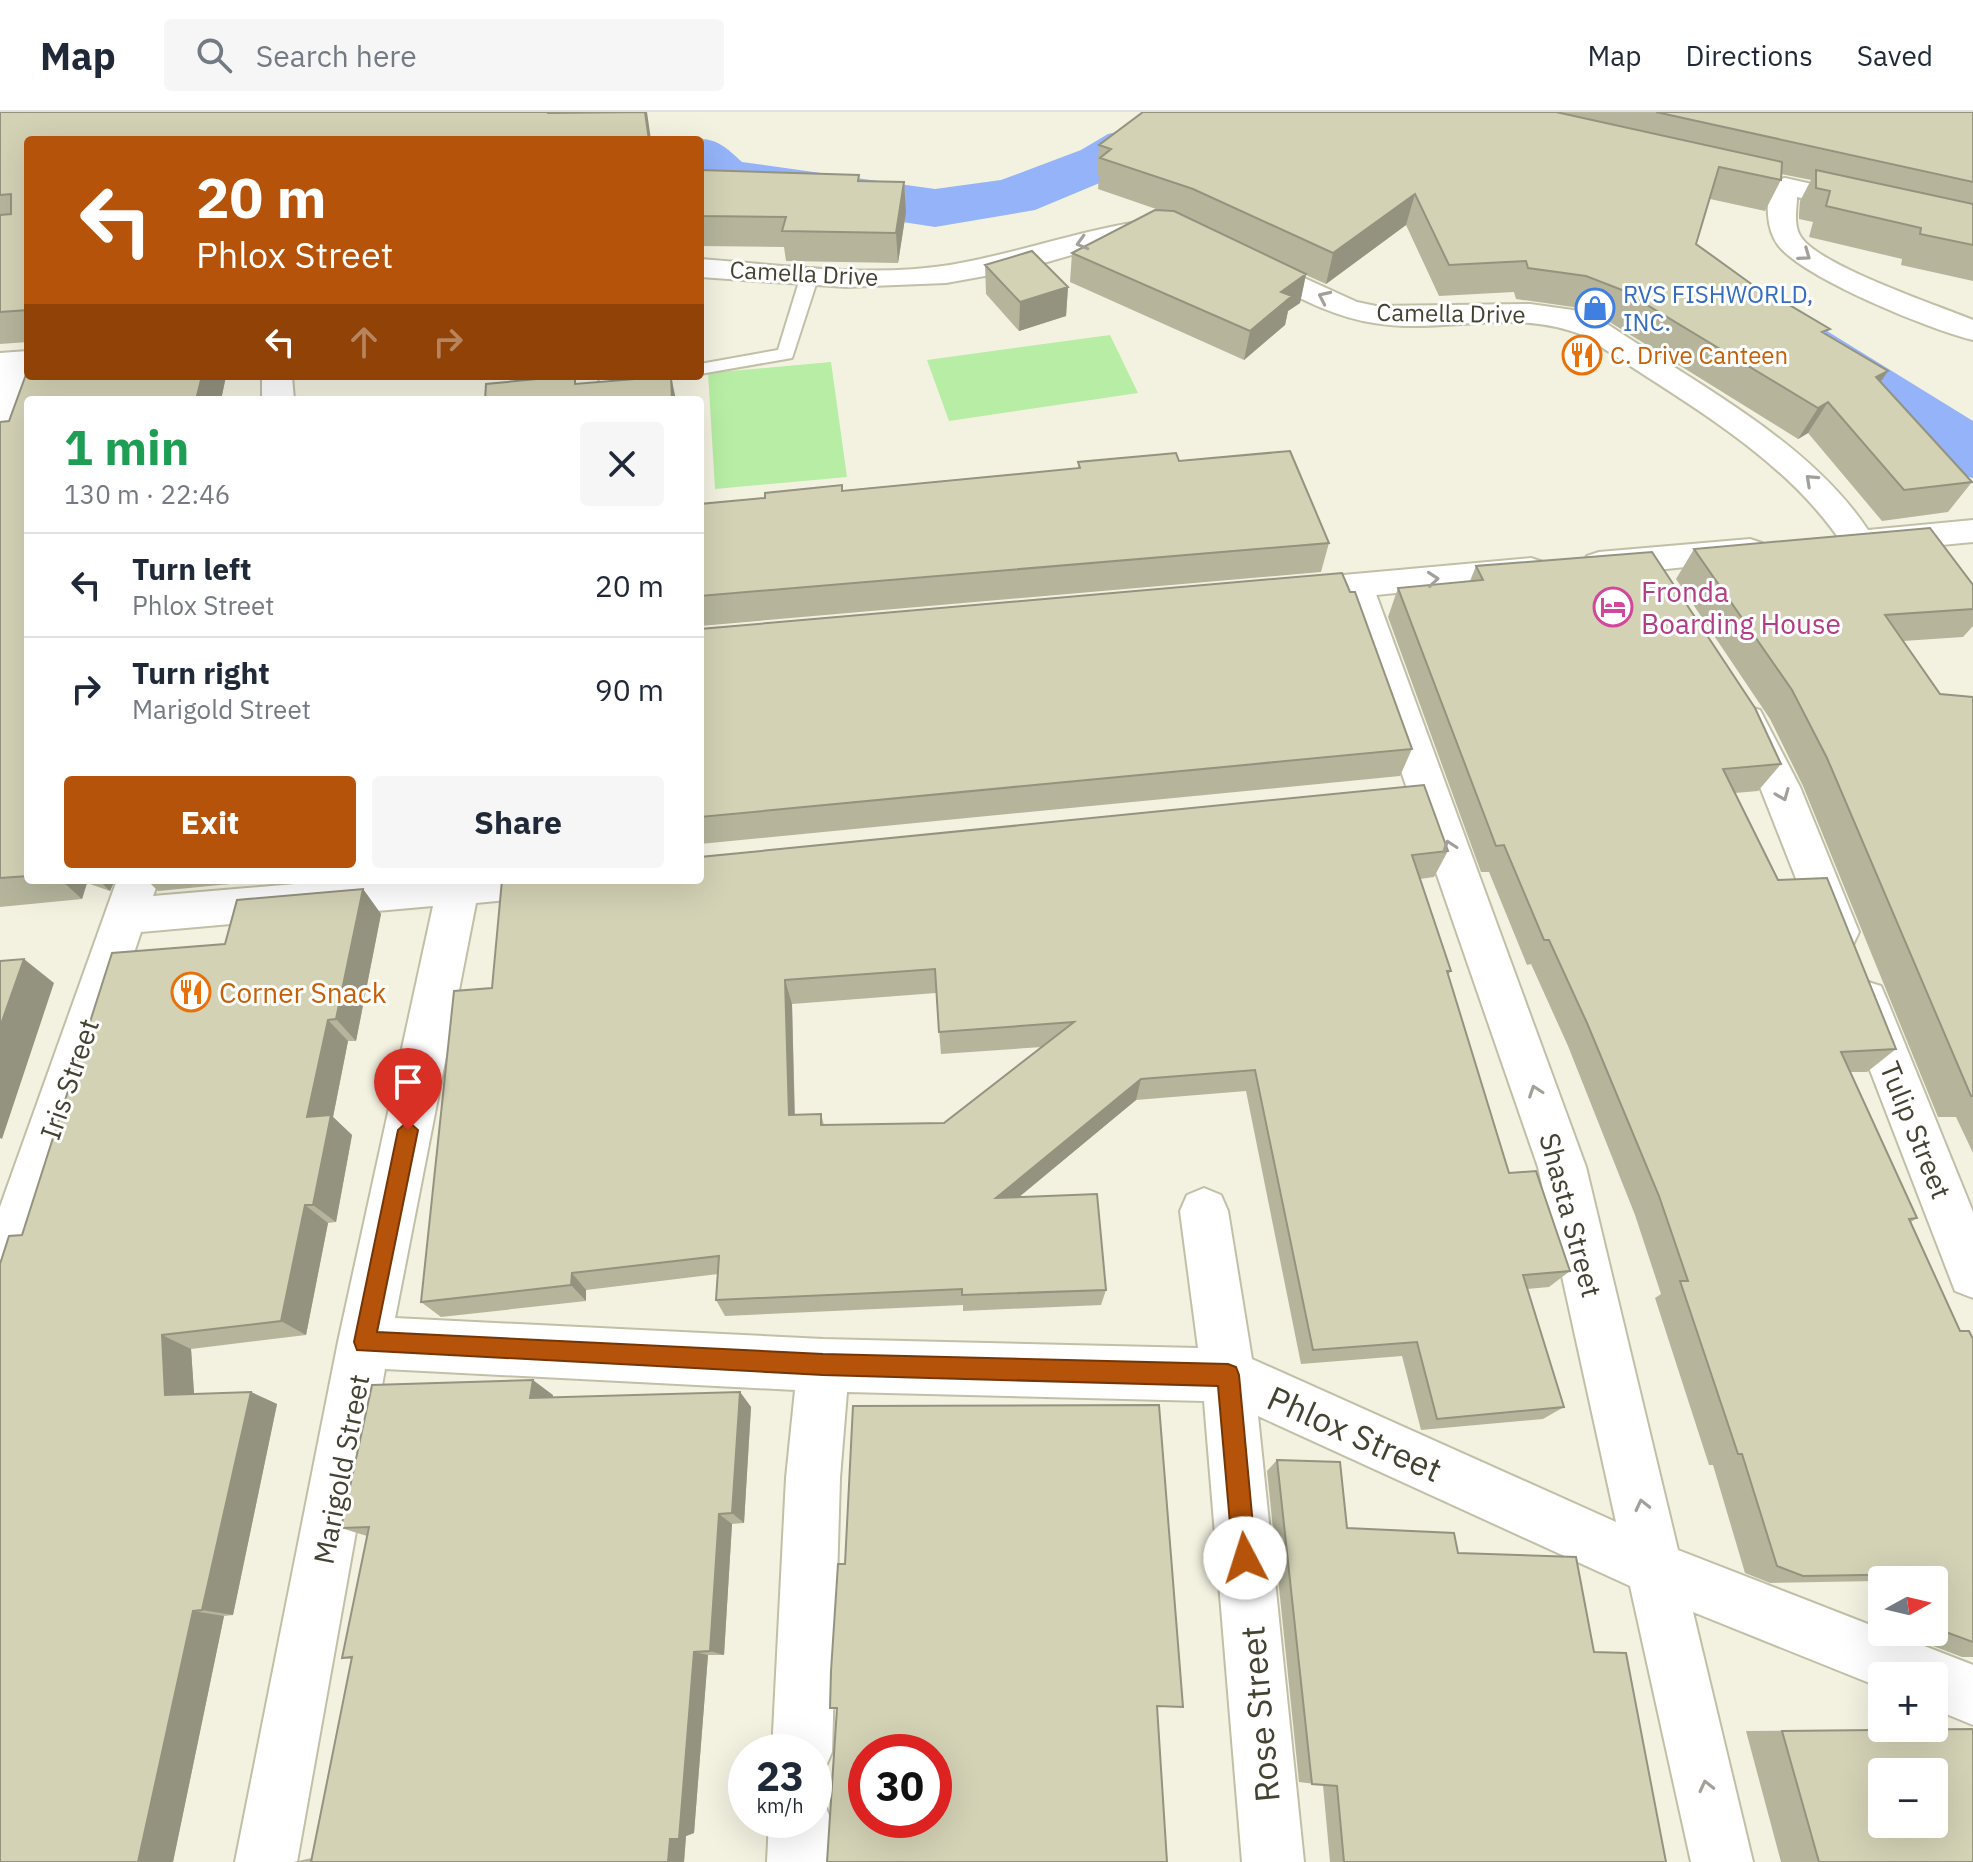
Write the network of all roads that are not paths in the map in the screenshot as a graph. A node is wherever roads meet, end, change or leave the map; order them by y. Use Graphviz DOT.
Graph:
graph roads {
  1 [pos="1755,179"];
  2 [pos="1785,186"];
  3 [pos="1973,228"];
  4 [pos="1192,236"];
  5 [pos="1221,249"];
  6 [pos="704,268"];
  7 [pos="810,275"];
  8 [pos="1973,331"];
  9 [pos="15,361"];
  10 [pos="704,368"];
  11 [pos="630,380"];
  12 [pos="581,388"];
  13 [pos="0,476"];
  14 [pos="1973,531"];
  15 [pos="1781,548"];
  16 [pos="1643,561"];
  17 [pos="1355,586"];
  18 [pos="1253,595"];
  19 [pos="1668,600"];
  20 [pos="1727,691"];
  21 [pos="500,884"];
  22 [pos="458,888"];
  23 [pos="131,898"];
  24 [pos="1204,1211"];
  25 [pos="1973,1274"];
  26 [pos="0,1277"];
  27 [pos="364,1342"];
  28 [pos="823,1365"];
  29 [pos="1228,1375"];
  30 [pos="1658,1570"];
  31 [pos="1890,1662"];
  32 [pos="1948,1685"];
  33 [pos="1973,1695"];
  34 [pos="803,1734"];
  35 [pos="799,1838"];
  36 [pos="266,1862"];
  37 [pos="798,1862"];
  38 [pos="1273,1862"];
  39 [pos="1722,1862"];
  1 -- 2 [label="street"];
  2 -- 3 [label="street"];
  2 -- 8 [label="street, one-way"];
  4 -- 7 [label="street, Camella Drive, one-way"];
  14 -- 5 [label="street, Camella Drive, one-way"];
  6 -- 7 [label="street, Camella Drive"];
  7 -- 10 [label="lane"];
  9 -- 13 [label="street"];
  11 -- 12 [label="lane"];
  15 -- 16 [label="street"];
  17 -- 16 [label="street, one-way"];
  16 -- 19 [label="street"];
  17 -- 18 [label="street"];
  30 -- 17 [label="street, Shasta Street, one-way"];
  20 -- 25 [label="street, Tulip Street, one-way"];
  21 -- 22 [label="street"];
  22 -- 23 [label="street"];
  22 -- 27 [label="street, Marigold Street"];
  23 -- 26 [label="street, Iris Street"];
  24 -- 29 [label="street, Rose Street"];
  27 -- 28 [label="street, Phlox Street"];
  27 -- 36 [label="street, Marigold Street"];
  28 -- 29 [label="street, Phlox Street"];
  28 -- 34 [label="street"];
  29 -- 30 [label="street, Phlox Street"];
  29 -- 38 [label="street, Rose Street"];
  30 -- 31 [label="street, Phlox Street"];
  39 -- 30 [label="street, Shasta Street, one-way"];
  32 -- 33 [label="street"];
  35 -- 37 [label="street"];
}
